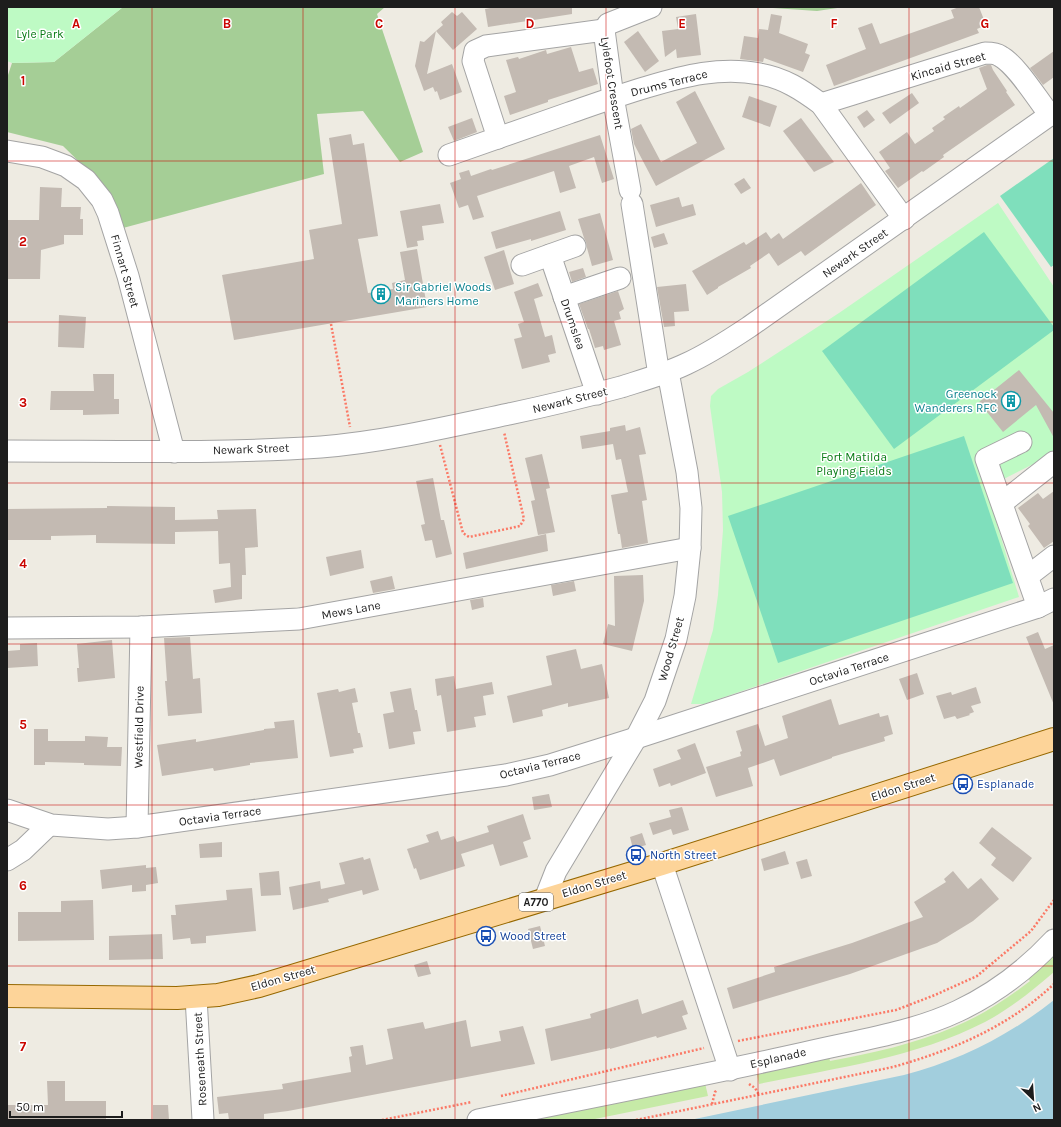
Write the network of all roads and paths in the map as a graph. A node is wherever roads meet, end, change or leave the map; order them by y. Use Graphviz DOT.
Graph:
graph roads {
  1 [pos="651,7"];
  2 [pos="604,30"];
  3 [pos="613,97"];
  4 [pos="821,104"];
  5 [pos="1052,114"];
  6 [pos="498,138"];
  7 [pos="7,151"];
  8 [pos="449,155"];
  9 [pos="904,219"];
  10 [pos="575,246"];
  11 [pos="550,255"];
  12 [pos="522,265"];
  13 [pos="620,278"];
  14 [pos="564,297"];
  15 [pos="331,324"];
  16 [pos="664,374"];
  17 [pos="597,394"];
  18 [pos="501,416"];
  19 [pos="435,429"];
  20 [pos="1021,442"];
  21 [pos="353,443"];
  22 [pos="7,451"];
  23 [pos="174,452"];
  24 [pos="1054,462"];
  25 [pos="1002,503"];
  26 [pos="690,548"];
  27 [pos="1054,556"];
  28 [pos="1028,576"];
  29 [pos="1046,603"];
  30 [pos="141,627"];
  31 [pos="7,628"];
  32 [pos="636,738"];
  33 [pos="1054,739"];
  34 [pos="7,810"];
  35 [pos="48,824"];
  36 [pos="137,828"];
  37 [pos="7,860"];
  38 [pos="662,864"];
  39 [pos="545,899"];
  40 [pos="1054,940"];
  41 [pos="1054,984"];
  42 [pos="7,996"];
  43 [pos="196,998"];
  44 [pos="730,1070"];
  45 [pos="203,1120"];
  46 [pos="478,1120"];
  47 [pos="636,1120"];
  1 -- 2 [label="street"];
  2 -- 3 [label="street, Lylefoot Crescent"];
  2 -- 6 [label="street, Lylefoot Crescent"];
  3 -- 4 [label="street, Drums Terrace"];
  3 -- 6 [label="street, Drums Terrace"];
  3 -- 16 [label="street, Lylefoot Crescent"];
  4 -- 5 [label="street, Kincaid Street"];
  4 -- 9 [label="street, Drums Terrace"];
  5 -- 9 [label="street, Newark Street"];
  6 -- 8 [label="street, Drums Terrace"];
  7 -- 23 [label="street, Finnart Street"];
  9 -- 16 [label="street, Newark Street"];
  10 -- 11 [label="street"];
  11 -- 12 [label="street"];
  11 -- 14 [label="street, Drumslea"];
  13 -- 14 [label="street"];
  14 -- 17 [label="street, Drumslea"];
  15 -- 21 [label="path"];
  16 -- 17 [label="street, Newark Street"];
  16 -- 26 [label="street, Wood Street"];
  17 -- 18 [label="street, Newark Street"];
  18 -- 19 [label="street, Newark Street"];
  18 -- 19 [label="path"];
  19 -- 21 [label="street, Newark Street"];
  20 -- 25 [label="street"];
  21 -- 23 [label="street, Newark Street"];
  22 -- 23 [label="street, Newark Street"];
  24 -- 25 [label="street"];
  25 -- 28 [label="street"];
  26 -- 30 [label="street, Mews Lane"];
  26 -- 32 [label="street, Wood Street"];
  27 -- 28 [label="street"];
  28 -- 29 [label="street"];
  29 -- 32 [label="street, Octavia Terrace"];
  30 -- 31 [label="street, Mews Lane"];
  30 -- 36 [label="street, Westfield Drive"];
  32 -- 36 [label="street, Octavia Terrace"];
  32 -- 39 [label="street, Wood Street"];
  33 -- 38 [label="main road, Eldon Street / A770"];
  34 -- 35 [label="street, Octavia Terrace"];
  35 -- 36 [label="street, Octavia Terrace"];
  35 -- 37 [label="street"];
  38 -- 39 [label="main road, Eldon Street / A770"];
  38 -- 44 [label="street"];
  39 -- 43 [label="main road, Eldon Street / A770"];
  40 -- 44 [label="street, Esplanade"];
  41 -- 47 [label="path"];
  42 -- 43 [label="main road, Eldon Street / A770"];
  43 -- 45 [label="street, Roseneath Street"];
  44 -- 46 [label="street, Esplanade"];
}
